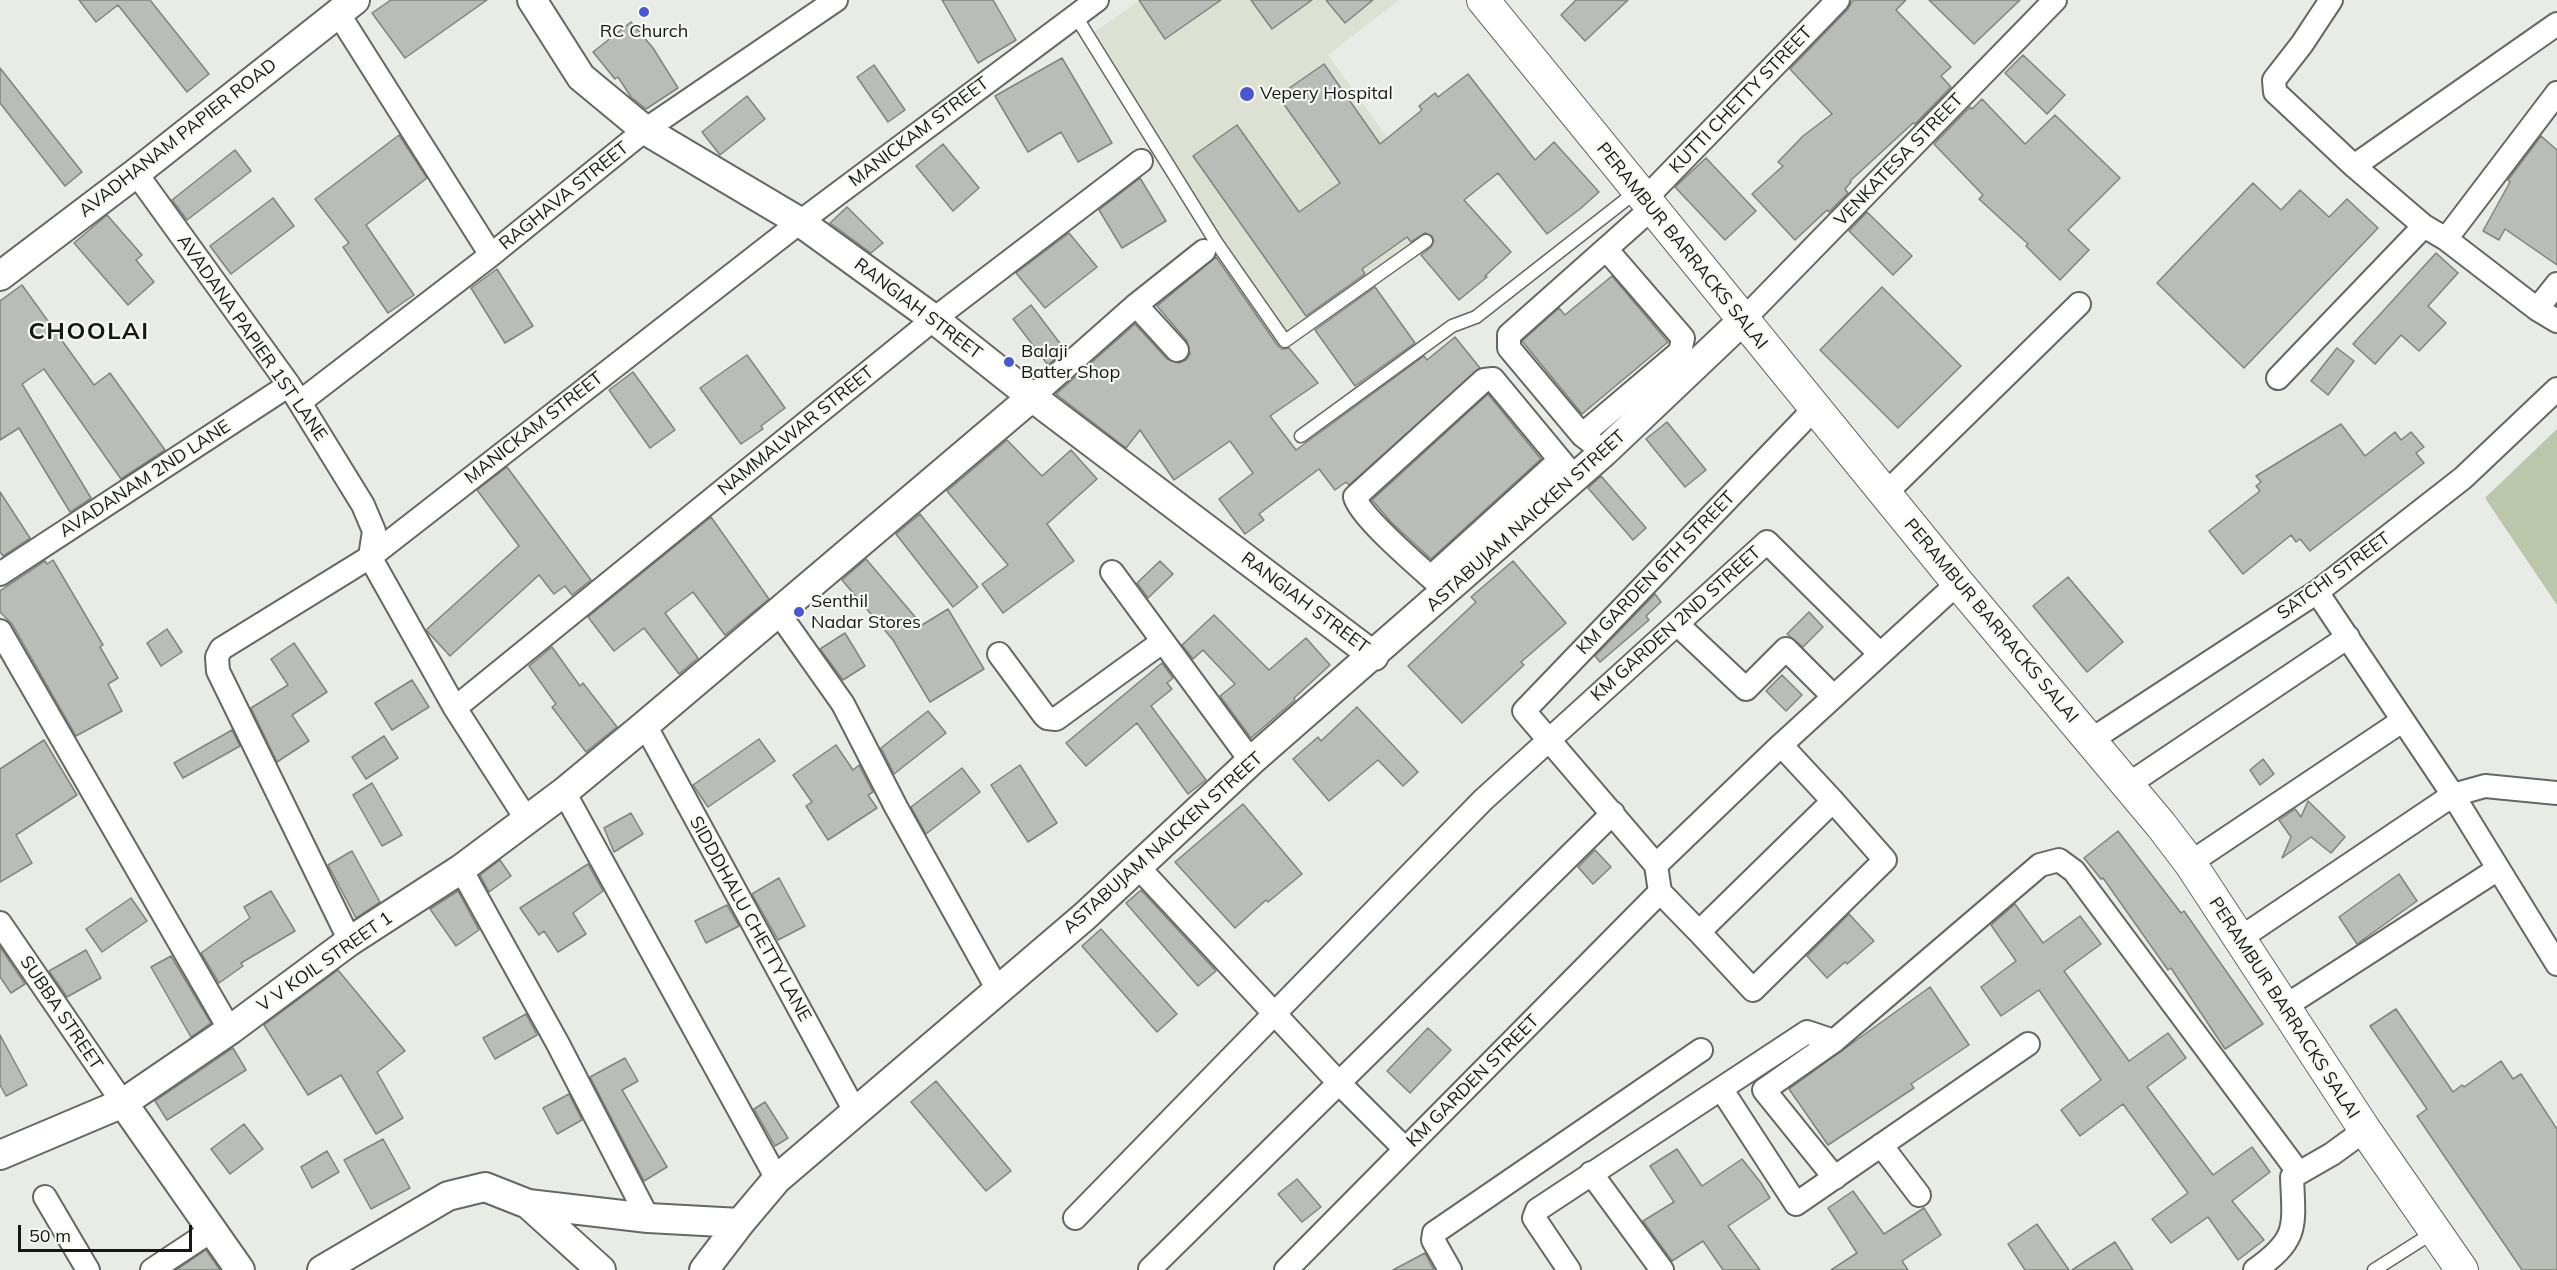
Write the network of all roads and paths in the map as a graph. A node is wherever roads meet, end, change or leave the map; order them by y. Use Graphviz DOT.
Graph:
graph roads {
  1 [pos="532,0"];
  2 [pos="836,0"];
  3 [pos="1097,0"];
  4 [pos="1483,0"];
  5 [pos="1838,0"];
  6 [pos="2055,0"];
  7 [pos="2331,0"];
  8 [pos="347,6"];
  9 [pos="1075,15"];
  10 [pos="2557,24"];
  11 [pos="2557,93"];
  12 [pos="645,130"];
  13 [pos="1142,161"];
  14 [pos="2354,166"];
  15 [pos="136,173"];
  16 [pos="1645,199"];
  17 [pos="800,222"];
  18 [pos="2424,226"];
  19 [pos="2446,239"];
  20 [pos="1426,241"];
  21 [pos="1606,249"];
  22 [pos="1204,251"];
  23 [pos="491,255"];
  24 [pos="0,276"];
  25 [pos="2557,284"];
  26 [pos="2079,304"];
  27 [pos="1136,305"];
  28 [pos="2537,309"];
  29 [pos="934,319"];
  30 [pos="1743,320"];
  31 [pos="2557,321"];
  32 [pos="1177,350"];
  33 [pos="2278,378"];
  34 [pos="2557,389"];
  35 [pos="295,393"];
  36 [pos="1032,397"];
  37 [pos="1815,408"];
  38 [pos="1301,436"];
  39 [pos="1593,444"];
  40 [pos="1567,469"];
  41 [pos="1885,494"];
  42 [pos="370,557"];
  43 [pos="1112,572"];
  44 [pos="0,574"];
  45 [pos="1958,583"];
  46 [pos="1439,585"];
  47 [pos="2317,592"];
  48 [pos="778,612"];
  49 [pos="1677,624"];
  50 [pos="0,631"];
  51 [pos="2348,637"];
  52 [pos="1162,642"];
  53 [pos="1879,653"];
  54 [pos="999,654"];
  55 [pos="1374,656"];
  56 [pos="1833,696"];
  57 [pos="455,708"];
  58 [pos="2402,721"];
  59 [pos="645,725"];
  60 [pos="2091,740"];
  61 [pos="1548,741"];
  62 [pos="1781,745"];
  63 [pos="1251,761"];
  64 [pos="2129,784"];
  65 [pos="564,792"];
  66 [pos="2557,793"];
  67 [pos="2453,795"];
  68 [pos="1833,801"];
  69 [pos="1613,813"];
  70 [pos="526,820"];
  71 [pos="2190,863"];
  72 [pos="1656,865"];
  73 [pos="1139,868"];
  74 [pos="461,869"];
  75 [pos="2498,869"];
  76 [pos="1660,892"];
  77 [pos="0,923"];
  78 [pos="1699,932"];
  79 [pos="2239,939"];
  80 [pos="350,942"];
  81 [pos="2557,963"];
  82 [pos="998,990"];
  83 [pos="2284,1007"];
  84 [pos="1274,1014"];
  85 [pos="230,1030"];
  86 [pos="1834,1041"];
  87 [pos="2028,1044"];
  88 [pos="1701,1050"];
  89 [pos="1339,1083"];
  90 [pos="1722,1090"];
  91 [pos="123,1103"];
  92 [pos="856,1113"];
  93 [pos="2365,1131"];
  94 [pos="1881,1145"];
  95 [pos="1405,1149"];
  96 [pos="0,1155"];
  97 [pos="1591,1173"];
  98 [pos="2299,1173"];
  99 [pos="1835,1178"];
  100 [pos="777,1179"];
  101 [pos="1919,1195"];
  102 [pos="45,1197"];
  103 [pos="528,1204"];
  104 [pos="648,1218"];
  105 [pos="1075,1218"];
  106 [pos="741,1223"];
  107 [pos="211,1230"];
  108 [pos="2435,1231"];
  109 [pos="1150,1269"];
  110 [pos="88,1270"];
  111 [pos="152,1270"];
  112 [pos="240,1270"];
  113 [pos="322,1270"];
  114 [pos="601,1270"];
  115 [pos="704,1270"];
  116 [pos="1286,1270"];
  117 [pos="1450,1270"];
  118 [pos="1569,1270"];
  119 [pos="1662,1270"];
  120 [pos="2255,1270"];
  121 [pos="2374,1270"];
  122 [pos="2462,1270"];
  1 -- 12 [label="street, RANGIAH STREET"];
  2 -- 12 [label="street, RAGHAVA STREET"];
  3 -- 9 [label="street, MANICKAM STREET"];
  4 -- 16 [label="main road, PERAMBUR BARRACKS SALAI"];
  5 -- 16 [label="street, KUTTI CHETTY STREET"];
  6 -- 30 [label="street, VENKATESA STREET"];
  7 -- 14 [label="street"];
  8 -- 15 [label="street, AVADHANAM PAPIER ROAD"];
  8 -- 23 [label="street"];
  9 -- 17 [label="street, MANICKAM STREET"];
  9 -- 20 [label="lane"];
  10 -- 14 [label="street"];
  11 -- 19 [label="street"];
  12 -- 17 [label="street, RANGIAH STREET"];
  12 -- 23 [label="street, RAGHAVA STREET"];
  13 -- 29 [label="street, NAMMALWAR STREET"];
  14 -- 18 [label="street"];
  15 -- 24 [label="street, AVADHANAM PAPIER ROAD"];
  15 -- 35 [label="street, AVADANA PAPIER 1ST LANE"];
  16 -- 21 [label="street, KUTTI CHETTY STREET"];
  16 -- 30 [label="main road, PERAMBUR BARRACKS SALAI"];
  16 -- 38 [label="lane"];
  17 -- 29 [label="street, RANGIAH STREET"];
  17 -- 42 [label="street, MANICKAM STREET"];
  18 -- 19 [label="street"];
  18 -- 33 [label="street"];
  19 -- 28 [label="street"];
  21 -- 39 [label="street"];
  21 -- 39 [label="street, KUTTI CHETTY STREET"];
  22 -- 27 [label="street"];
  23 -- 35 [label="street, RAGHAVA STREET"];
  25 -- 28 [label="street"];
  26 -- 41 [label="street"];
  27 -- 32 [label="street"];
  27 -- 36 [label="street"];
  28 -- 31 [label="street"];
  29 -- 36 [label="street, RANGIAH STREET"];
  29 -- 57 [label="street, NAMMALWAR STREET"];
  30 -- 37 [label="main road, PERAMBUR BARRACKS SALAI"];
  30 -- 39 [label="street, ASTABUJAM NAICKEN STREET"];
  34 -- 47 [label="street, SATCHI STREET"];
  35 -- 42 [label="street, AVADANA PAPIER 1ST LANE"];
  35 -- 44 [label="street, AVADANAM 2ND LANE"];
  36 -- 48 [label="street, V V KOIL STREET 1"];
  36 -- 55 [label="street, RANGIAH STREET"];
  37 -- 41 [label="main road, PERAMBUR BARRACKS SALAI"];
  37 -- 61 [label="street, KM GARDEN 6TH STREET"];
  39 -- 40 [label="street, ASTABUJAM NAICKEN STREET"];
  40 -- 46 [label="street, ASTABUJAM NAICKEN STREET"];
  40 -- 46 [label="street"];
  41 -- 45 [label="main road, PERAMBUR BARRACKS SALAI"];
  42 -- 57 [label="street"];
  42 -- 80 [label="street, MANICKAM STREET"];
  43 -- 52 [label="street"];
  45 -- 53 [label="street"];
  45 -- 60 [label="main road, PERAMBUR BARRACKS SALAI"];
  46 -- 55 [label="street, ASTABUJAM NAICKEN STREET"];
  47 -- 51 [label="street"];
  47 -- 60 [label="street, SATCHI STREET"];
  48 -- 59 [label="street, V V KOIL STREET 1"];
  48 -- 82 [label="street"];
  49 -- 53 [label="street, KM GARDEN 2ND STREET"];
  49 -- 56 [label="street"];
  49 -- 61 [label="street, KM GARDEN 2ND STREET"];
  50 -- 85 [label="street"];
  51 -- 58 [label="street"];
  51 -- 64 [label="street"];
  52 -- 54 [label="street"];
  52 -- 63 [label="street"];
  53 -- 56 [label="street"];
  55 -- 63 [label="street, ASTABUJAM NAICKEN STREET"];
  56 -- 62 [label="street"];
  57 -- 70 [label="street"];
  58 -- 67 [label="street"];
  58 -- 71 [label="street"];
  59 -- 65 [label="street, V V KOIL STREET 1"];
  59 -- 92 [label="street, SIDDDHALU CHETTY LANE"];
  60 -- 64 [label="main road, PERAMBUR BARRACKS SALAI"];
  61 -- 69 [label="street"];
  61 -- 84 [label="street, KM GARDEN 2ND STREET"];
  62 -- 68 [label="street"];
  62 -- 72 [label="street"];
  63 -- 73 [label="street, ASTABUJAM NAICKEN STREET"];
  64 -- 71 [label="main road, PERAMBUR BARRACKS SALAI"];
  65 -- 70 [label="street, V V KOIL STREET 1"];
  65 -- 100 [label="street"];
  66 -- 67 [label="street"];
  67 -- 75 [label="street"];
  67 -- 79 [label="street"];
  68 -- 78 [label="street"];
  68 -- 78 [label="street"];
  69 -- 72 [label="street"];
  69 -- 89 [label="street"];
  70 -- 74 [label="street, V V KOIL STREET 1"];
  71 -- 79 [label="main road, PERAMBUR BARRACKS SALAI"];
  72 -- 76 [label="street"];
  73 -- 82 [label="street, ASTABUJAM NAICKEN STREET"];
  73 -- 84 [label="street"];
  74 -- 80 [label="street, V V KOIL STREET 1"];
  74 -- 104 [label="street"];
  75 -- 81 [label="street"];
  75 -- 83 [label="street"];
  76 -- 78 [label="street"];
  76 -- 95 [label="street, KM GARDEN STREET"];
  77 -- 91 [label="street, SUBBA STREET"];
  79 -- 83 [label="main road, PERAMBUR BARRACKS SALAI"];
  80 -- 85 [label="street, V V KOIL STREET 1"];
  82 -- 92 [label="street, ASTABUJAM NAICKEN STREET"];
  83 -- 93 [label="main road, PERAMBUR BARRACKS SALAI"];
  84 -- 89 [label="street"];
  84 -- 105 [label="street, KM GARDEN 2ND STREET"];
  85 -- 91 [label="street, V V KOIL STREET 1"];
  86 -- 90 [label="street"];
  86 -- 98 [label="street"];
  86 -- 99 [label="street"];
  87 -- 94 [label="street"];
  88 -- 117 [label="street"];
  89 -- 95 [label="street"];
  89 -- 109 [label="street"];
  90 -- 97 [label="street"];
  90 -- 99 [label="street"];
  91 -- 96 [label="street, V V KOIL STREET 1"];
  91 -- 107 [label="street"];
  92 -- 100 [label="street, ASTABUJAM NAICKEN STREET"];
  93 -- 98 [label="street"];
  93 -- 108 [label="main road, PERAMBUR BARRACKS SALAI"];
  94 -- 99 [label="street"];
  94 -- 101 [label="street"];
  95 -- 116 [label="street, KM GARDEN STREET"];
  97 -- 118 [label="street"];
  97 -- 119 [label="street"];
  98 -- 120 [label="street"];
  100 -- 106 [label="street, ASTABUJAM NAICKEN STREET"];
  102 -- 110 [label="street"];
  103 -- 104 [label="street"];
  103 -- 113 [label="street"];
  103 -- 114 [label="street"];
  104 -- 106 [label="street"];
  106 -- 115 [label="street, ASTABUJAM NAICKEN STREET"];
  107 -- 111 [label="street"];
  107 -- 112 [label="street"];
  108 -- 121 [label="lane"];
  108 -- 122 [label="main road, PERAMBUR BARRACKS SALAI"];
}
